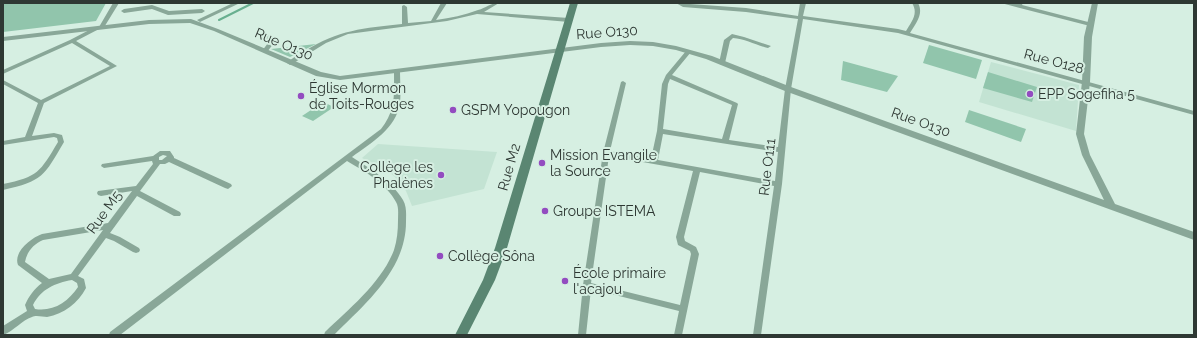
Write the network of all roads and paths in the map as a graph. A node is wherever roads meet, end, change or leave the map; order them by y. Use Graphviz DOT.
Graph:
graph roads {
  1 [pos="116,3"];
  2 [pos="237,3"];
  3 [pos="444,3"];
  4 [pos="496,3"];
  5 [pos="574,3"];
  6 [pos="679,3"];
  7 [pos="754,3"];
  8 [pos="803,3"];
  9 [pos="915,3"];
  10 [pos="1004,3"];
  11 [pos="1095,3"];
  12 [pos="1019,5"];
  13 [pos="404,7"];
  14 [pos="752,10"];
  15 [pos="124,11"];
  16 [pos="479,13"];
  17 [pos="801,17"];
  18 [pos="569,20"];
  19 [pos="433,21"];
  20 [pos="199,22"];
  21 [pos="1090,24"];
  22 [pos="405,25"];
  23 [pos="99,28"];
  24 [pos="908,34"];
  25 [pos="266,36"];
  26 [pos="3,39"];
  27 [pos="72,41"];
  28 [pos="768,46"];
  29 [pos="559,50"];
  30 [pos="265,51"];
  31 [pos="688,52"];
  32 [pos="290,62"];
  33 [pos="722,63"];
  34 [pos="3,72"];
  35 [pos="397,72"];
  36 [pos="668,76"];
  37 [pos="3,82"];
  38 [pos="1086,82"];
  39 [pos="623,83"];
  40 [pos="788,89"];
  41 [pos="41,102"];
  42 [pos="1194,113"];
  43 [pos="660,131"];
  44 [pos="28,138"];
  45 [pos="725,141"];
  46 [pos="3,143"];
  47 [pos="782,150"];
  48 [pos="606,153"];
  49 [pos="348,158"];
  50 [pos="156,161"];
  51 [pos="654,162"];
  52 [pos="104,166"];
  53 [pos="697,170"];
  54 [pos="778,184"];
  55 [pos="228,186"];
  56 [pos="3,187"];
  57 [pos="136,190"];
  58 [pos="101,193"];
  59 [pos="1111,206"];
  60 [pos="177,214"];
  61 [pos="110,226"];
  62 [pos="104,234"];
  63 [pos="1194,236"];
  64 [pos="136,250"];
  65 [pos="73,277"];
  66 [pos="48,283"];
  67 [pos="587,285"];
  68 [pos="683,310"];
  69 [pos="32,312"];
  70 [pos="3,331"];
  71 [pos="113,335"];
  72 [pos="328,335"];
  73 [pos="461,335"];
  74 [pos="582,335"];
  75 [pos="678,335"];
  76 [pos="756,335"];
  1 -- 23 [label="street"];
  2 -- 20 [label="street"];
  3 -- 19 [label="street"];
  4 -- 16 [label="street"];
  5 -- 18 [label="main road, Rue M2"];
  6 -- 14 [label="street, Rue O128"];
  7 -- 14 [label="street"];
  8 -- 17 [label="street, Rue O111"];
  9 -- 24 [label="street"];
  10 -- 12 [label="street"];
  11 -- 21 [label="street"];
  12 -- 21 [label="street"];
  13 -- 22 [label="street"];
  14 -- 17 [label="street, Rue O128"];
  15 -- 20 [label="street"];
  16 -- 18 [label="street"];
  16 -- 19 [label="street"];
  17 -- 24 [label="street, Rue O128"];
  17 -- 40 [label="street, Rue O111"];
  18 -- 29 [label="main road, Rue M2"];
  19 -- 22 [label="street"];
  20 -- 23 [label="street, Rue O130"];
  20 -- 30 [label="street, Rue O130"];
  21 -- 38 [label="street"];
  22 -- 32 [label="street"];
  23 -- 26 [label="street, Rue O130"];
  23 -- 27 [label="street"];
  24 -- 38 [label="street, Rue O128"];
  25 -- 30 [label="street"];
  27 -- 34 [label="street"];
  27 -- 41 [label="street"];
  28 -- 33 [label="street"];
  29 -- 31 [label="street, Rue O130"];
  29 -- 35 [label="street, Rue O130"];
  29 -- 73 [label="main road, Rue M2"];
  30 -- 32 [label="street, Rue O130"];
  31 -- 33 [label="street, Rue O130"];
  31 -- 36 [label="street"];
  32 -- 35 [label="street, Rue O130"];
  33 -- 40 [label="street, Rue O130"];
  35 -- 49 [label="street"];
  36 -- 43 [label="street"];
  36 -- 45 [label="street"];
  37 -- 41 [label="street"];
  38 -- 42 [label="street, Rue O128"];
  38 -- 59 [label="street"];
  39 -- 48 [label="street"];
  40 -- 47 [label="street, Rue O111"];
  40 -- 59 [label="street, Rue O130"];
  41 -- 44 [label="street"];
  43 -- 45 [label="street"];
  43 -- 51 [label="street"];
  44 -- 46 [label="street"];
  44 -- 56 [label="street"];
  45 -- 47 [label="street"];
  47 -- 54 [label="street, Rue O111"];
  48 -- 51 [label="street"];
  48 -- 67 [label="street"];
  49 -- 71 [label="street"];
  49 -- 72 [label="street"];
  50 -- 52 [label="street"];
  50 -- 55 [label="street"];
  50 -- 57 [label="street, Rue M5"];
  51 -- 53 [label="street"];
  53 -- 54 [label="street"];
  53 -- 68 [label="street"];
  54 -- 76 [label="street, Rue O111"];
  57 -- 58 [label="street"];
  57 -- 60 [label="street"];
  57 -- 61 [label="street, Rue M5"];
  59 -- 63 [label="street, Rue O130"];
  61 -- 62 [label="street, Rue M5"];
  61 -- 66 [label="street"];
  62 -- 64 [label="street"];
  62 -- 65 [label="street, Rue M5"];
  65 -- 66 [label="street"];
  65 -- 69 [label="street"];
  66 -- 69 [label="street"];
  67 -- 68 [label="street"];
  67 -- 74 [label="street"];
  68 -- 75 [label="street"];
  69 -- 70 [label="street"];
}
